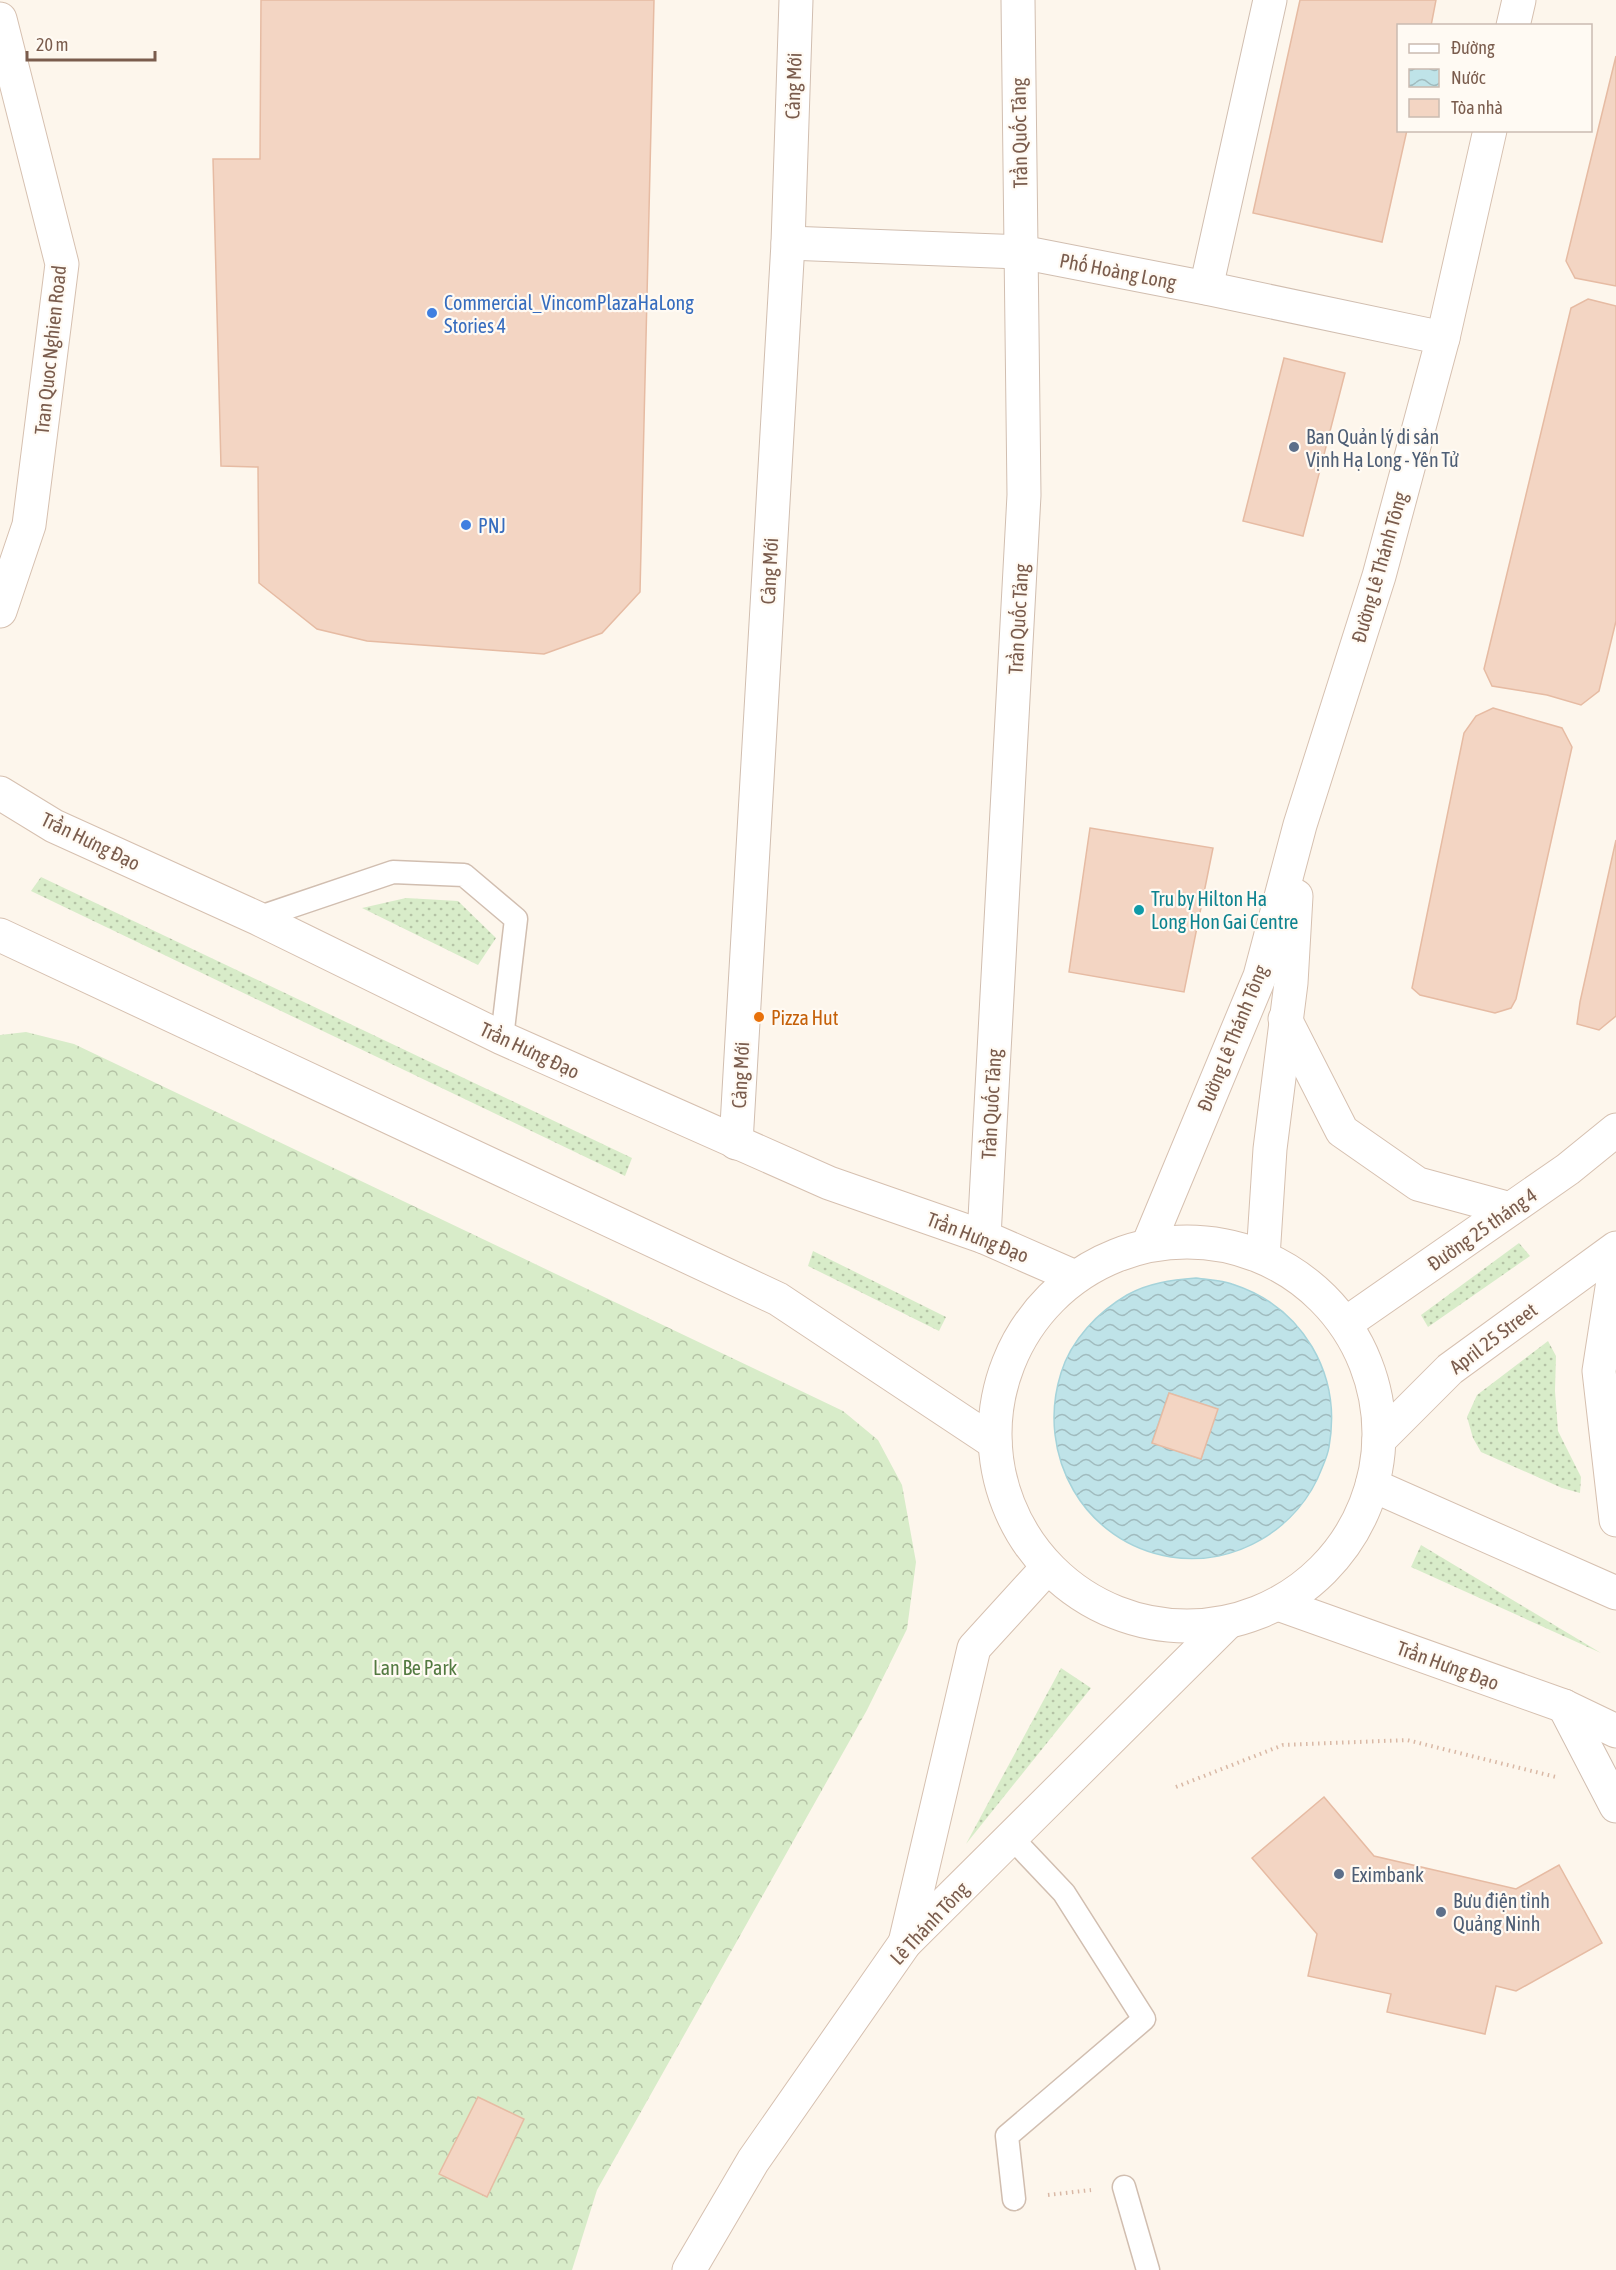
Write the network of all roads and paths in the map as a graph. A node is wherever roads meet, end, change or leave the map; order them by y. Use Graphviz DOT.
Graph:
graph roads {
  1 [pos="796,0"];
  2 [pos="1018,0"];
  3 [pos="1270,0"];
  4 [pos="1519,0"];
  5 [pos="0,19"];
  6 [pos="1513,24"];
  7 [pos="1490,132"];
  8 [pos="788,243"];
  9 [pos="1021,252"];
  10 [pos="1206,288"];
  11 [pos="1443,338"];
  12 [pos="0,611"];
  13 [pos="0,794"];
  14 [pos="1300,825"];
  15 [pos="257,918"];
  16 [pos="0,935"];
  17 [pos="1286,1019"];
  18 [pos="502,1038"];
  19 [pos="1616,1130"];
  20 [pos="736,1143"];
  21 [pos="1510,1209"];
  22 [pos="984,1237"];
  23 [pos="1149,1245"];
  24 [pos="1616,1248"];
  25 [pos="1263,1257"];
  26 [pos="1616,1262"];
  27 [pos="1073,1276"];
  28 [pos="1345,1324"];
  29 [pos="1379,1440"];
  30 [pos="995,1443"];
  31 [pos="1372,1485"];
  32 [pos="1616,1520"];
  33 [pos="1047,1568"];
  34 [pos="1616,1593"];
  35 [pos="1278,1604"];
  36 [pos="1227,1623"];
  37 [pos="1564,1706"];
  38 [pos="1616,1731"];
  39 [pos="1562,1778"];
  40 [pos="1176,1787"];
  41 [pos="1616,1806"];
  42 [pos="1012,1838"];
  43 [pos="905,1943"];
  44 [pos="1124,2187"];
  45 [pos="1014,2199"];
  46 [pos="689,2270"];
  47 [pos="1148,2270"];
  1 -- 8 [label="main road, Cảng Mới"];
  2 -- 9 [label="main road, Trần Quốc Tảng"];
  3 -- 10 [label="main road"];
  4 -- 6 [label="main road"];
  5 -- 12 [label="main road, Tran Quoc Nghien Road"];
  7 -- 11 [label="main road, Đường Lê Thánh Tông"];
  8 -- 9 [label="main road, Phố Hoàng Long"];
  8 -- 20 [label="main road, Cảng Mới"];
  9 -- 10 [label="main road, Phố Hoàng Long"];
  9 -- 22 [label="main road, Trần Quốc Tảng"];
  10 -- 11 [label="main road, Phố Hoàng Long"];
  11 -- 14 [label="main road, Đường Lê Thánh Tông"];
  13 -- 15 [label="main road, Trần Hưng Đạo"];
  14 -- 17 [label="main road, Đường Lê Thánh Tông"];
  14 -- 23 [label="main road, Đường Lê Thánh Tông"];
  15 -- 18 [label="main road, Trần Hưng Đạo"];
  15 -- 18 [label="lane"];
  16 -- 30 [label="main road"];
  17 -- 21 [label="main road"];
  17 -- 25 [label="main road, Đường Lê Thánh Tông"];
  18 -- 20 [label="main road, Trần Hưng Đạo"];
  19 -- 21 [label="main road, Đường 25 tháng 4"];
  20 -- 22 [label="main road, Trần Hưng Đạo"];
  21 -- 28 [label="main road, Đường 25 tháng 4"];
  22 -- 27 [label="main road, Trần Hưng Đạo"];
  23 -- 25 [label="main road"];
  23 -- 27 [label="main road"];
  24 -- 29 [label="main road, April 25 Street"];
  25 -- 28 [label="main road"];
  26 -- 32 [label="main road"];
  27 -- 30 [label="main road"];
  28 -- 29 [label="main road"];
  29 -- 31 [label="main road"];
  30 -- 33 [label="main road"];
  31 -- 34 [label="main road"];
  31 -- 35 [label="main road"];
  33 -- 36 [label="main road"];
  33 -- 43 [label="main road"];
  35 -- 36 [label="main road"];
  35 -- 37 [label="main road, Trần Hưng Đạo"];
  36 -- 42 [label="main road, Lê Thánh Tông"];
  37 -- 38 [label="main road, Trần Hưng Đạo"];
  37 -- 41 [label="main road"];
  39 -- 40 [label="path"];
  42 -- 43 [label="main road, Lê Thánh Tông"];
  42 -- 45 [label="lane"];
  43 -- 46 [label="main road, Lê Thánh Tông"];
  44 -- 45 [label="path"];
  44 -- 47 [label="lane"];
}
